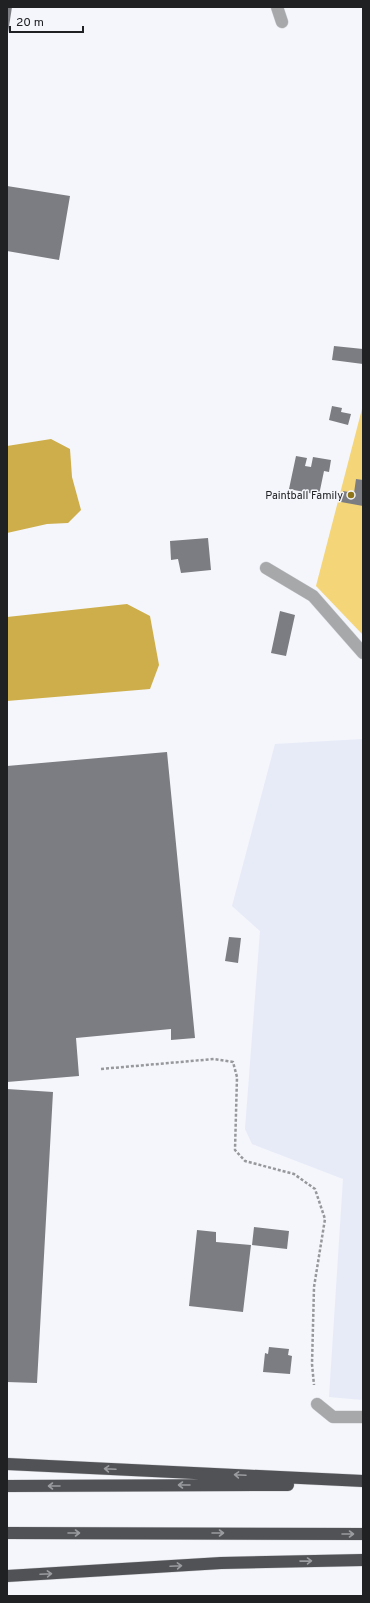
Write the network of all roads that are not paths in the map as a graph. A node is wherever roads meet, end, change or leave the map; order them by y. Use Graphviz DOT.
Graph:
graph roads {
  1 [pos="277,7"];
  2 [pos="282,22"];
  3 [pos="266,568"];
  4 [pos="363,653"];
  5 [pos="317,1404"];
  6 [pos="363,1417"];
  7 [pos="7,1464"];
  8 [pos="363,1481"];
  9 [pos="363,1485"];
  10 [pos="7,1486"];
  11 [pos="7,1533"];
  12 [pos="363,1534"];
  13 [pos="363,1560"];
  14 [pos="7,1576"];
  1 -- 2 [label="street"];
  3 -- 4 [label="street"];
  5 -- 6 [label="street"];
  8 -- 7 [label="highway, one-way"];
  9 -- 10 [label="highway, one-way"];
  11 -- 12 [label="highway, one-way"];
  14 -- 13 [label="highway, one-way"];
}
